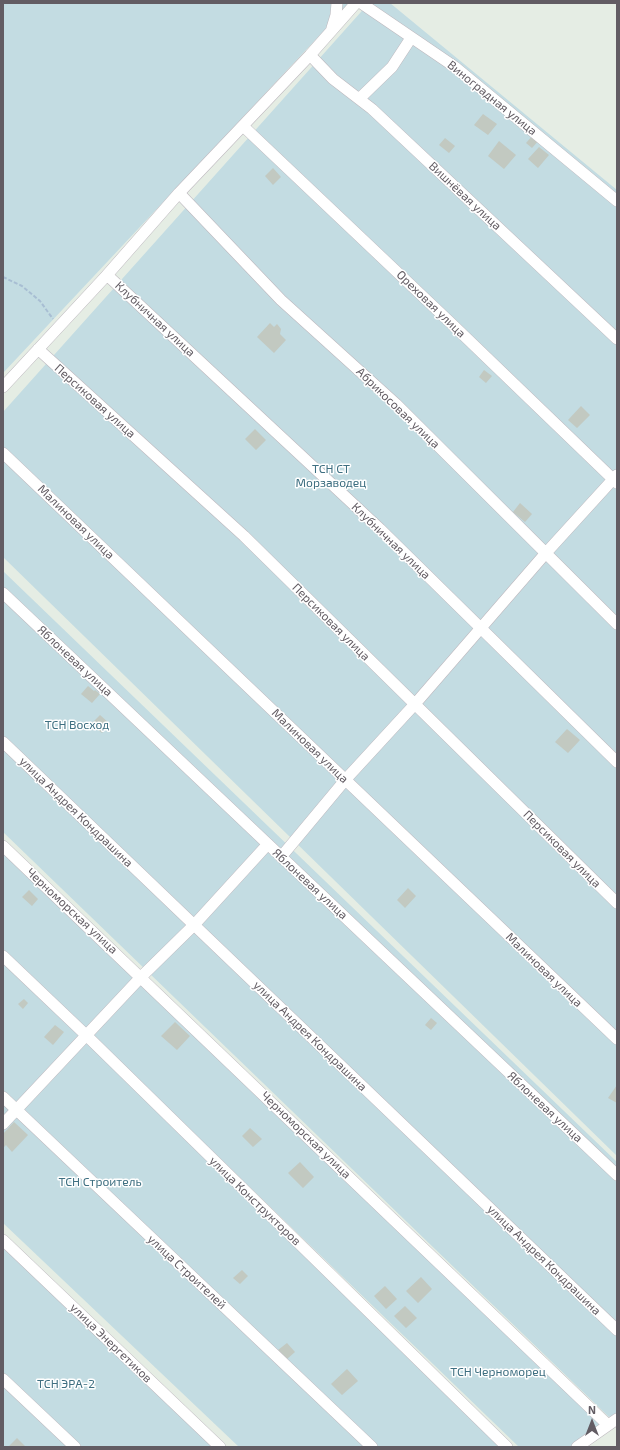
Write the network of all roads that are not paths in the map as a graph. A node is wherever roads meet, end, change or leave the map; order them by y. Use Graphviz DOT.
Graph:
graph roads {
  1 [pos="337,3"];
  2 [pos="356,3"];
  3 [pos="361,3"];
  4 [pos="331,32"];
  5 [pos="412,38"];
  6 [pos="310,55"];
  7 [pos="359,99"];
  8 [pos="243,126"];
  9 [pos="179,193"];
  10 [pos="617,201"];
  11 [pos="107,275"];
  12 [pos="617,339"];
  13 [pos="38,349"];
  14 [pos="3,387"];
  15 [pos="3,453"];
  16 [pos="616,479"];
  17 [pos="546,554"];
  18 [pos="3,593"];
  19 [pos="617,624"];
  20 [pos="481,628"];
  21 [pos="415,704"];
  22 [pos="3,742"];
  23 [pos="617,762"];
  24 [pos="346,779"];
  25 [pos="268,844"];
  26 [pos="3,846"];
  27 [pos="281,857"];
  28 [pos="617,903"];
  29 [pos="194,925"];
  30 [pos="3,956"];
  31 [pos="141,977"];
  32 [pos="87,1036"];
  33 [pos="617,1039"];
  34 [pos="3,1097"];
  35 [pos="16,1110"];
  36 [pos="3,1124"];
  37 [pos="617,1175"];
  38 [pos="3,1240"];
  39 [pos="617,1330"];
  40 [pos="3,1379"];
  41 [pos="617,1419"];
  42 [pos="608,1425"];
  43 [pos="75,1447"];
  44 [pos="220,1447"];
  45 [pos="372,1447"];
  46 [pos="507,1447"];
  47 [pos="577,1447"];
  1 -- 4 [label="street"];
  2 -- 4 [label="street"];
  3 -- 5 [label="street, Виноградная улица"];
  4 -- 6 [label="street"];
  5 -- 7 [label="street"];
  5 -- 10 [label="street, Виноградная улица"];
  6 -- 7 [label="street, Вишнёвая улица"];
  6 -- 8 [label="street"];
  7 -- 12 [label="street, Вишнёвая улица"];
  8 -- 9 [label="street"];
  8 -- 16 [label="street, Ореховая улица"];
  9 -- 11 [label="street"];
  9 -- 17 [label="street, Абрикосовая улица"];
  11 -- 13 [label="street"];
  11 -- 20 [label="street, Клубничная улица"];
  13 -- 14 [label="street"];
  13 -- 21 [label="street, Персиковая улица"];
  15 -- 24 [label="street, Малиновая улица"];
  16 -- 17 [label="street"];
  17 -- 19 [label="street, Абрикосовая улица"];
  17 -- 20 [label="street"];
  18 -- 25 [label="street, Яблоневая улица"];
  20 -- 21 [label="street"];
  20 -- 23 [label="street, Клубничная улица"];
  21 -- 24 [label="street"];
  21 -- 28 [label="street, Персиковая улица"];
  22 -- 29 [label="street, улица Андрея Кондрашина"];
  24 -- 27 [label="street"];
  24 -- 33 [label="street, Малиновая улица"];
  25 -- 27 [label="street, Яблоневая улица"];
  25 -- 29 [label="street"];
  26 -- 31 [label="street, Черноморская улица"];
  27 -- 37 [label="street, Яблоневая улица"];
  29 -- 31 [label="street"];
  29 -- 39 [label="street, улица Андрея Кондрашина"];
  30 -- 32 [label="street, улица Конструкторов"];
  31 -- 32 [label="street"];
  31 -- 42 [label="street, Черноморская улица"];
  32 -- 35 [label="street"];
  32 -- 46 [label="street, улица Конструкторов"];
  34 -- 35 [label="street, улица Строителей"];
  35 -- 36 [label="street"];
  35 -- 45 [label="street, улица Строителей"];
  38 -- 44 [label="street, улица Энергетиков"];
  40 -- 43 [label="street"];
  41 -- 42 [label="street"];
  42 -- 47 [label="street"];
}
